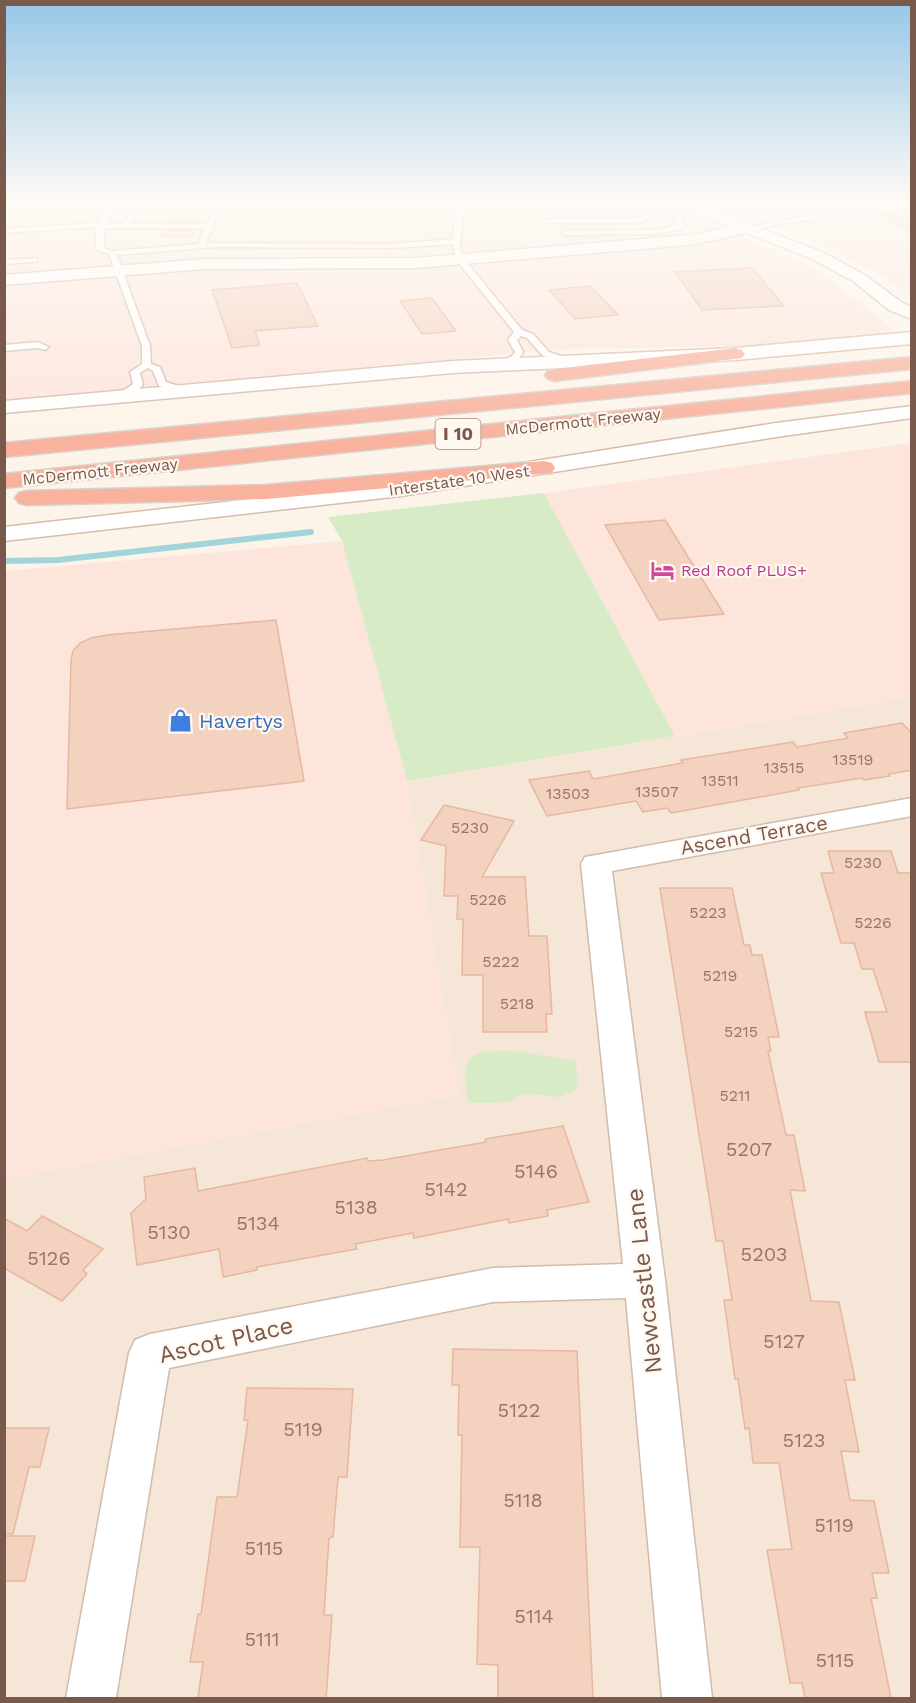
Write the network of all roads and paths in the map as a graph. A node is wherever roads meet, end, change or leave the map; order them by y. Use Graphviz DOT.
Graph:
graph roads {
  1 [pos="122,280"];
  2 [pos="477,280"];
  3 [pos="859,280"];
  4 [pos="895,306"];
  5 [pos="912,314"];
  6 [pos="519,332"];
  7 [pos="911,335"];
  8 [pos="45,347"];
  9 [pos="4,348"];
  10 [pos="735,354"];
  11 [pos="568,360"];
  12 [pos="912,363"];
  13 [pos="503,364"];
  14 [pos="147,365"];
  15 [pos="912,387"];
  16 [pos="188,390"];
  17 [pos="121,396"];
  18 [pos="4,407"];
  19 [pos="912,412"];
  20 [pos="4,448"];
  21 [pos="544,468"];
  22 [pos="4,481"];
  23 [pos="4,499"];
  24 [pos="4,534"];
  25 [pos="912,807"];
  26 [pos="596,864"];
  27 [pos="645,1280"];
  28 [pos="91,1698"];
  29 [pos="687,1698"];
  1 -- 14 [label="lane"];
  2 -- 6 [label="lane"];
  3 -- 4 [label="street"];
  4 -- 5 [label="street"];
  4 -- 7 [label="street"];
  6 -- 11 [label="lane"];
  6 -- 13 [label="lane"];
  7 -- 10 [label="main road"];
  8 -- 9 [label="lane"];
  10 -- 11 [label="main road"];
  10 -- 20 [label="highway"];
  11 -- 13 [label="main road"];
  12 -- 20 [label="highway, McDermott Freeway / I 10"];
  13 -- 16 [label="main road"];
  14 -- 16 [label="lane"];
  14 -- 17 [label="lane"];
  15 -- 22 [label="highway, McDermott Freeway / I 10"];
  16 -- 17 [label="main road"];
  17 -- 18 [label="main road"];
  19 -- 21 [label="main road, Interstate 10 West"];
  21 -- 23 [label="highway"];
  21 -- 24 [label="main road, Interstate 10 West"];
  25 -- 26 [label="street, Ascend Terrace"];
  26 -- 27 [label="street, Newcastle Lane"];
  27 -- 28 [label="street, Ascot Place"];
  27 -- 29 [label="street, Newcastle Lane"];
}
